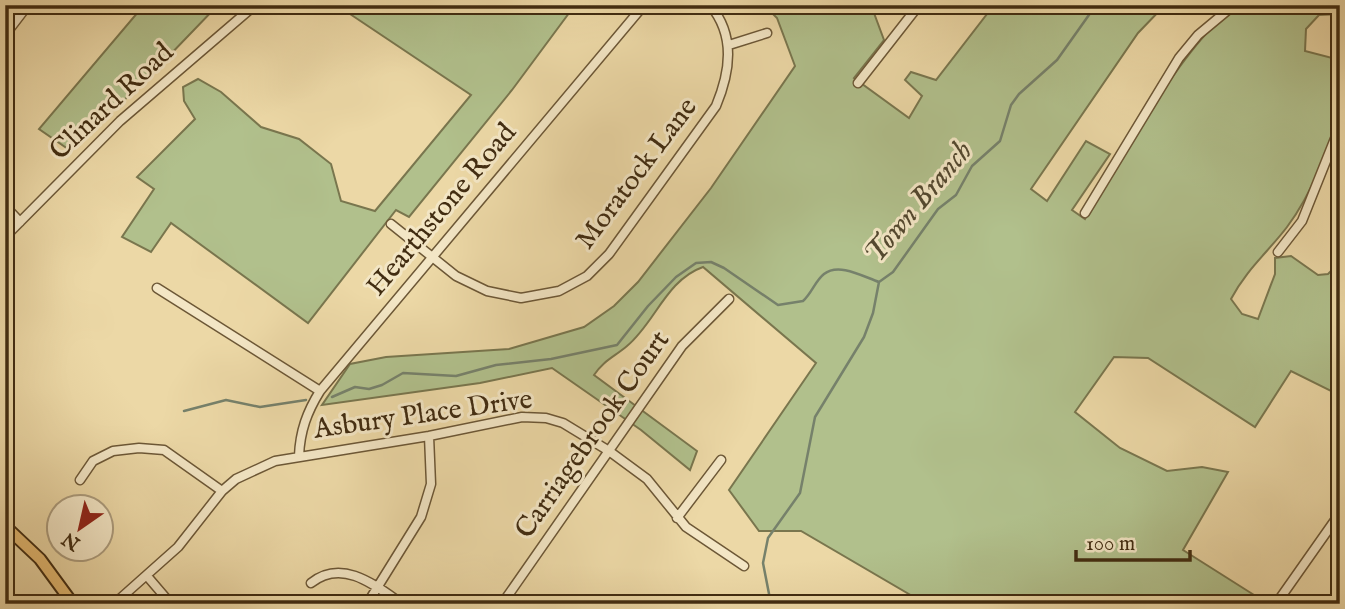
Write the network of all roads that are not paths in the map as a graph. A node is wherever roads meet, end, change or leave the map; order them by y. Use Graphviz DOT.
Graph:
graph roads {
  1 [pos="28,5"];
  2 [pos="255,5"];
  3 [pos="644,5"];
  4 [pos="710,5"];
  5 [pos="919,5"];
  6 [pos="1234,5"];
  7 [pos="767,33"];
  8 [pos="5,35"];
  9 [pos="729,45"];
  10 [pos="858,83"];
  11 [pos="1340,126"];
  12 [pos="5,206"];
  13 [pos="1085,213"];
  14 [pos="20,222"];
  15 [pos="391,224"];
  16 [pos="5,237"];
  17 [pos="1278,252"];
  18 [pos="431,258"];
  19 [pos="157,288"];
  20 [pos="729,299"];
  21 [pos="320,391"];
  22 [pos="429,436"];
  23 [pos="609,451"];
  24 [pos="299,456"];
  25 [pos="721,460"];
  26 [pos="80,480"];
  27 [pos="222,491"];
  28 [pos="1340,513"];
  29 [pos="677,519"];
  30 [pos="5,526"];
  31 [pos="744,566"];
  32 [pos="147,576"];
  33 [pos="311,583"];
  34 [pos="378,587"];
  35 [pos="74,604"];
  36 [pos="114,604"];
  37 [pos="171,604"];
  38 [pos="367,604"];
  39 [pos="402,604"];
  40 [pos="502,604"];
  41 [pos="1276,604"];
  1 -- 8 [label="street"];
  2 -- 14 [label="street, Clinard Road"];
  3 -- 18 [label="street, Hearthstone Road"];
  4 -- 9 [label="street, Moratock Lane"];
  5 -- 10 [label="street"];
  6 -- 13 [label="street"];
  7 -- 9 [label="street"];
  9 -- 18 [label="street, Moratock Lane"];
  11 -- 17 [label="street"];
  12 -- 14 [label="street"];
  14 -- 16 [label="street, Clinard Road"];
  15 -- 18 [label="street, Moratock Lane"];
  18 -- 21 [label="street, Hearthstone Road"];
  19 -- 21 [label="street"];
  20 -- 23 [label="street, Carriagebrook Court"];
  21 -- 24 [label="street, Hearthstone Road"];
  22 -- 23 [label="street, Asbury Place Drive"];
  22 -- 24 [label="street, Asbury Place Drive"];
  22 -- 34 [label="street"];
  23 -- 29 [label="street, Asbury Place Drive"];
  23 -- 40 [label="street, Carriagebrook Court"];
  24 -- 27 [label="street, Asbury Place Drive"];
  25 -- 29 [label="street"];
  26 -- 27 [label="street"];
  27 -- 32 [label="street, Asbury Place Drive"];
  28 -- 41 [label="street"];
  29 -- 31 [label="street, Asbury Place Drive"];
  30 -- 35 [label="main road"];
  32 -- 36 [label="street, Asbury Place Drive"];
  32 -- 37 [label="street"];
  33 -- 34 [label="street"];
  34 -- 38 [label="street"];
  34 -- 39 [label="street"];
}
